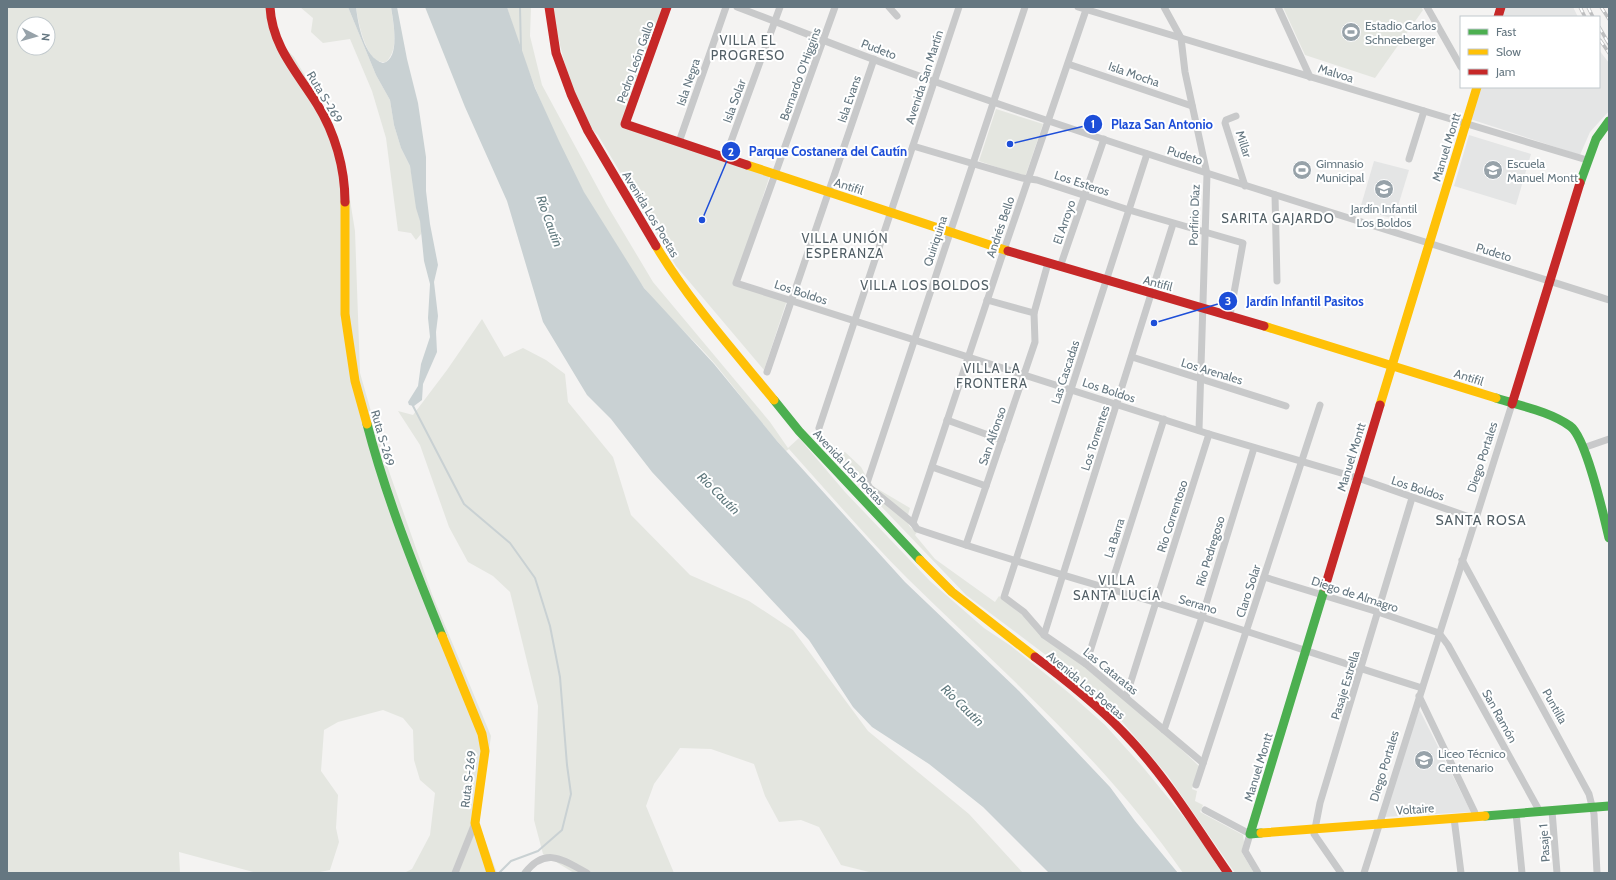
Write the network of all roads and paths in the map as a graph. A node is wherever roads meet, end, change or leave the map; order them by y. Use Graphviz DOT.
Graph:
graph roads {
  1 [pos="270,7"];
  2 [pos="549,7"];
  3 [pos="667,7"];
  4 [pos="726,7"];
  5 [pos="737,7"];
  6 [pos="780,7"];
  7 [pos="835,7"];
  8 [pos="889,7"];
  9 [pos="960,7"];
  10 [pos="1025,7"];
  11 [pos="1078,7"];
  12 [pos="1164,7"];
  13 [pos="1278,7"];
  14 [pos="1427,7"];
  15 [pos="1087,8"];
  16 [pos="897,16"];
  17 [pos="775,22"];
  18 [pos="1181,38"];
  19 [pos="823,40"];
  20 [pos="874,59"];
  21 [pos="1068,64"];
  22 [pos="1460,65"];
  23 [pos="1310,77"];
  24 [pos="934,82"];
  25 [pos="1475,88"];
  26 [pos="993,102"];
  27 [pos="1192,106"];
  28 [pos="1424,111"];
  29 [pos="1236,116"];
  30 [pos="1048,121"];
  31 [pos="1609,121"];
  32 [pos="625,124"];
  33 [pos="1466,124"];
  34 [pos="1104,139"];
  35 [pos="679,142"];
  36 [pos="913,146"];
  37 [pos="1147,154"];
  38 [pos="725,158"];
  39 [pos="1409,159"];
  40 [pos="1587,160"];
  41 [pos="973,164"];
  42 [pos="776,174"];
  43 [pos="1207,174"];
  44 [pos="1028,179"];
  45 [pos="1244,186"];
  46 [pos="829,192"];
  47 [pos="1084,195"];
  48 [pos="1275,195"];
  49 [pos="1129,210"];
  50 [pos="891,213"];
  51 [pos="1173,224"];
  52 [pos="950,232"];
  53 [pos="1204,233"];
  54 [pos="1429,243"];
  55 [pos="1004,250"];
  56 [pos="1048,263"];
  57 [pos="1060,267"];
  58 [pos="1105,280"];
  59 [pos="1550,281"];
  60 [pos="1277,282"];
  61 [pos="736,283"];
  62 [pos="1151,294"];
  63 [pos="987,300"];
  64 [pos="1609,300"];
  65 [pos="792,301"];
  66 [pos="1202,306"];
  67 [pos="1034,313"];
  68 [pos="1230,315"];
  69 [pos="855,321"];
  70 [pos="914,340"];
  71 [pos="968,357"];
  72 [pos="1132,357"];
  73 [pos="1392,364"];
  74 [pos="767,372"];
  75 [pos="1024,375"];
  76 [pos="1200,379"];
  77 [pos="1071,390"];
  78 [pos="1117,404"];
  79 [pos="1512,404"];
  80 [pos="1320,405"];
  81 [pos="1286,406"];
  82 [pos="1164,419"];
  83 [pos="947,420"];
  84 [pos="819,428"];
  85 [pos="1199,430"];
  86 [pos="1209,434"];
  87 [pos="1609,439"];
  88 [pos="1002,440"];
  89 [pos="1254,448"];
  90 [pos="1583,448"];
  91 [pos="1302,462"];
  92 [pos="932,467"];
  93 [pos="1358,478"];
  94 [pos="867,482"];
  95 [pos="986,486"];
  96 [pos="1412,498"];
  97 [pos="1475,518"];
  98 [pos="913,523"];
  99 [pos="1609,538"];
  100 [pos="966,545"];
  101 [pos="1014,560"];
  102 [pos="1462,560"];
  103 [pos="1063,575"];
  104 [pos="1264,577"];
  105 [pos="1110,589"];
  106 [pos="1322,595"];
  107 [pos="1004,597"];
  108 [pos="1156,603"];
  109 [pos="1378,612"];
  110 [pos="1202,617"];
  111 [pos="1246,631"];
  112 [pos="1439,633"];
  113 [pos="1044,635"];
  114 [pos="1305,652"];
  115 [pos="1086,664"];
  116 [pos="1361,669"];
  117 [pos="1422,688"];
  118 [pos="1419,696"];
  119 [pos="1126,697"];
  120 [pos="1164,730"];
  121 [pos="1203,763"];
  122 [pos="1196,785"];
  123 [pos="1609,806"];
  124 [pos="1593,807"];
  125 [pos="1205,810"];
  126 [pos="1552,810"];
  127 [pos="1540,812"];
  128 [pos="1516,813"];
  129 [pos="1477,816"];
  130 [pos="1454,818"];
  131 [pos="475,823"];
  132 [pos="1379,824"];
  133 [pos="1314,829"];
  134 [pos="1250,834"];
  135 [pos="455,873"];
  136 [pos="491,873"];
  137 [pos="525,873"];
  138 [pos="587,873"];
  139 [pos="1228,873"];
  140 [pos="1258,873"];
  141 [pos="1341,873"];
  142 [pos="1364,873"];
  143 [pos="1461,873"];
  144 [pos="1522,873"];
  145 [pos="1557,873"];
  146 [pos="1597,873"];
  1 -- 131 [label="street, Ruta S-269"];
  2 -- 139 [label="street, Avenida Los Poetas"];
  3 -- 32 [label="street, Pedro León Gallo"];
  4 -- 35 [label="street, Isla Negra"];
  5 -- 17 [label="street, Pudeto"];
  6 -- 17 [label="street, Isla Solar"];
  7 -- 19 [label="street, Bernardo O'Higgins"];
  8 -- 16 [label="street"];
  9 -- 24 [label="street, Avenida San Martín"];
  10 -- 26 [label="street, Quiriquina"];
  11 -- 15 [label="street, Malvoa"];
  12 -- 18 [label="street, Porfirio Díaz"];
  13 -- 23 [label="street"];
  14 -- 22 [label="street"];
  15 -- 18 [label="street, Malvoa"];
  15 -- 21 [label="street, Andrés Bello"];
  17 -- 19 [label="street, Pudeto"];
  17 -- 38 [label="street, Isla Solar"];
  18 -- 23 [label="street, Malvoa"];
  18 -- 27 [label="street, Porfirio Díaz"];
  19 -- 20 [label="street, Pudeto"];
  19 -- 42 [label="street, Bernardo O'Higgins"];
  20 -- 24 [label="street, Pudeto"];
  20 -- 46 [label="street, Isla Evans"];
  21 -- 27 [label="street, Isla Mocha"];
  21 -- 30 [label="street, Andrés Bello"];
  23 -- 28 [label="street, Malvoa"];
  24 -- 26 [label="street, Pudeto"];
  24 -- 36 [label="street, Avenida San Martín"];
  25 -- 33 [label="street, Manuel Montt"];
  26 -- 30 [label="street, Pudeto"];
  26 -- 41 [label="street, Quiriquina"];
  27 -- 43 [label="street, Porfirio Díaz"];
  28 -- 33 [label="street, Malvoa"];
  28 -- 39 [label="street"];
  29 -- 45 [label="street, Millar"];
  30 -- 34 [label="street, Pudeto"];
  30 -- 44 [label="street, Andrés Bello"];
  31 -- 40 [label="street, Diego Portales"];
  32 -- 35 [label="street, Antifil"];
  33 -- 40 [label="street, Malvoa"];
  33 -- 54 [label="street, Manuel Montt"];
  34 -- 37 [label="street, Pudeto"];
  34 -- 47 [label="street, El Arroyo"];
  35 -- 38 [label="street, Antifil"];
  36 -- 41 [label="street, Los Esteros"];
  36 -- 50 [label="street, Avenida San Martín"];
  37 -- 43 [label="street, Pudeto"];
  37 -- 49 [label="street, Las Cascadas"];
  38 -- 42 [label="street, Antifil"];
  40 -- 59 [label="street, Diego Portales"];
  41 -- 44 [label="street, Los Esteros"];
  41 -- 52 [label="street, Quiriquina"];
  42 -- 46 [label="street, Antifil"];
  42 -- 61 [label="street, Bernardo O'Higgins"];
  43 -- 45 [label="street, Pudeto"];
  43 -- 53 [label="street, Porfirio Díaz"];
  44 -- 47 [label="street, Los Esteros"];
  44 -- 55 [label="street, Andrés Bello"];
  45 -- 48 [label="street, Pudeto"];
  46 -- 50 [label="street, Antifil"];
  46 -- 65 [label="street, Isla Evans"];
  47 -- 49 [label="street, Los Esteros"];
  47 -- 57 [label="street, El Arroyo"];
  48 -- 54 [label="street, Pudeto"];
  48 -- 60 [label="street"];
  49 -- 51 [label="street, Los Esteros"];
  49 -- 58 [label="street, Las Cascadas"];
  50 -- 52 [label="street, Antifil"];
  50 -- 69 [label="street, Avenida San Martín"];
  51 -- 53 [label="street, Los Esteros"];
  51 -- 62 [label="street, Los Torrentes"];
  52 -- 55 [label="street, Antifil"];
  52 -- 70 [label="street, Quiriquina"];
  53 -- 66 [label="street, Porfirio Díaz"];
  53 -- 68 [label="street, Los Esteros"];
  54 -- 59 [label="street, Pudeto"];
  54 -- 73 [label="street, Manuel Montt"];
  55 -- 56 [label="street, Antifil"];
  55 -- 63 [label="street, Andrés Bello"];
  56 -- 57 [label="street, Antifil"];
  56 -- 67 [label="street, San Alfonso"];
  57 -- 58 [label="street, Antifil"];
  58 -- 62 [label="street, Antifil"];
  58 -- 77 [label="street, Las Cascadas"];
  59 -- 64 [label="street, Pudeto"];
  59 -- 79 [label="street, Diego Portales"];
  61 -- 65 [label="street, Los Boldos"];
  62 -- 66 [label="street, Antifil"];
  62 -- 72 [label="street, Los Torrentes"];
  63 -- 67 [label="street"];
  63 -- 71 [label="street, Andrés Bello"];
  65 -- 69 [label="street, Los Boldos"];
  65 -- 74 [label="street, Isla Evans"];
  66 -- 68 [label="street, Antifil"];
  66 -- 76 [label="street, Porfirio Díaz"];
  67 -- 75 [label="street, San Alfonso"];
  68 -- 73 [label="street, Antifil"];
  69 -- 70 [label="street, Los Boldos"];
  69 -- 84 [label="street, Avenida San Martín"];
  70 -- 71 [label="street, Los Boldos"];
  70 -- 94 [label="street, Quiriquina"];
  71 -- 75 [label="street, Los Boldos"];
  71 -- 83 [label="street, Andrés Bello"];
  72 -- 76 [label="street, Los Arenales"];
  72 -- 78 [label="street, Los Torrentes"];
  73 -- 79 [label="street, Antifil"];
  73 -- 93 [label="street, Manuel Montt"];
  75 -- 77 [label="street, Los Boldos"];
  75 -- 88 [label="street, San Alfonso"];
  76 -- 81 [label="street, Los Arenales"];
  76 -- 85 [label="street, Porfirio Díaz"];
  77 -- 78 [label="street, Los Boldos"];
  77 -- 101 [label="street, Las Cascadas"];
  78 -- 82 [label="street, Los Boldos"];
  78 -- 103 [label="street, Los Torrentes"];
  79 -- 90 [label="street, Antifil"];
  79 -- 97 [label="street, Diego Portales"];
  80 -- 91 [label="street, Claro Solar"];
  82 -- 85 [label="street, Los Boldos"];
  82 -- 105 [label="street, La Barra"];
  83 -- 88 [label="street"];
  83 -- 92 [label="street, Andrés Bello"];
  85 -- 86 [label="street, Los Boldos"];
  86 -- 89 [label="street, Los Boldos"];
  86 -- 108 [label="street, Río Correntoso"];
  87 -- 90 [label="street"];
  88 -- 95 [label="street, San Alfonso"];
  89 -- 91 [label="street, Los Boldos"];
  89 -- 110 [label="street, Río Pedregoso"];
  90 -- 99 [label="street, Antifil"];
  91 -- 93 [label="street, Los Boldos"];
  91 -- 104 [label="street, Claro Solar"];
  92 -- 95 [label="street"];
  92 -- 98 [label="street, Andrés Bello"];
  93 -- 96 [label="street, Los Boldos"];
  93 -- 106 [label="street, Manuel Montt"];
  94 -- 98 [label="street, Serrano"];
  95 -- 100 [label="street, San Alfonso"];
  96 -- 97 [label="street, Los Boldos"];
  96 -- 109 [label="street, Pasaje Estrella"];
  97 -- 102 [label="street, Diego Portales"];
  98 -- 100 [label="street, Serrano"];
  100 -- 101 [label="street, Serrano"];
  101 -- 103 [label="street, Serrano"];
  101 -- 107 [label="street, Las Cascadas"];
  102 -- 112 [label="street, Diego Portales"];
  102 -- 124 [label="street, Puntilla"];
  103 -- 105 [label="street, Serrano"];
  103 -- 113 [label="street, Los Torrentes"];
  104 -- 106 [label="street, Diego de Almagro"];
  104 -- 111 [label="street, Claro Solar"];
  105 -- 108 [label="street, Serrano"];
  105 -- 115 [label="street, La Barra"];
  106 -- 109 [label="street, Diego de Almagro"];
  106 -- 114 [label="street, Manuel Montt"];
  107 -- 113 [label="street, Las Cataratas"];
  108 -- 110 [label="street, Serrano"];
  108 -- 119 [label="street, Río Correntoso"];
  109 -- 112 [label="street, Diego de Almagro"];
  109 -- 116 [label="street, Pasaje Estrella"];
  110 -- 111 [label="street, Serrano"];
  110 -- 120 [label="street, Río Pedregoso"];
  111 -- 114 [label="street, Serrano"];
  111 -- 121 [label="street, Claro Solar"];
  112 -- 117 [label="street, Diego Portales"];
  112 -- 127 [label="street, San Ramón"];
  113 -- 115 [label="street, Las Cataratas"];
  114 -- 116 [label="street, Serrano"];
  114 -- 134 [label="street, Manuel Montt"];
  115 -- 119 [label="street, Las Cataratas"];
  116 -- 117 [label="street, Serrano"];
  116 -- 133 [label="street, Pasaje Estrella"];
  117 -- 118 [label="street, Diego Portales"];
  118 -- 129 [label="street"];
  118 -- 132 [label="street, Diego Portales"];
  119 -- 120 [label="street, Las Cataratas"];
  120 -- 121 [label="street, Las Cataratas"];
  121 -- 122 [label="street, Claro Solar"];
  123 -- 124 [label="street, Voltaire"];
  124 -- 126 [label="street, Voltaire"];
  124 -- 146 [label="street, Puntilla"];
  125 -- 134 [label="street"];
  126 -- 127 [label="street, Voltaire"];
  126 -- 145 [label="street, Pasaje 1"];
  127 -- 128 [label="street, Voltaire"];
  128 -- 129 [label="street, Voltaire"];
  128 -- 144 [label="street"];
  129 -- 130 [label="street, Voltaire"];
  130 -- 132 [label="street, Voltaire"];
  130 -- 143 [label="street"];
  131 -- 135 [label="street"];
  131 -- 136 [label="street, Ruta S-269"];
  132 -- 133 [label="street, Voltaire"];
  132 -- 142 [label="street, Diego Portales"];
  133 -- 134 [label="street, Voltaire"];
  133 -- 141 [label="street"];
  134 -- 140 [label="street"];
  137 -- 138 [label="street"];
}
